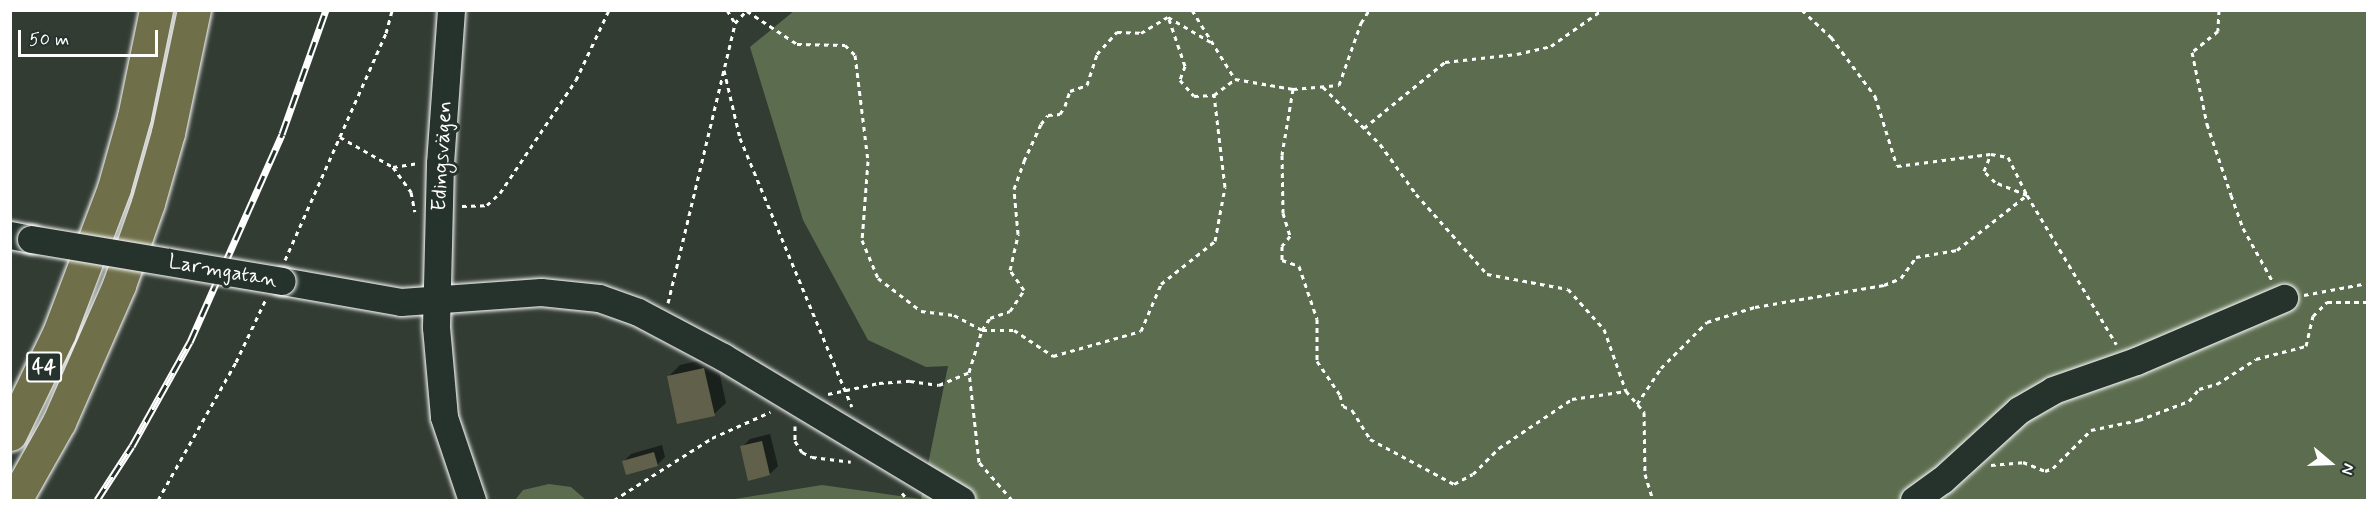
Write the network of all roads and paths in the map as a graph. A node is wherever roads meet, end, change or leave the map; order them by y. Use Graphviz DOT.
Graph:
graph roads {
  1 [pos="156,10"];
  2 [pos="194,10"];
  3 [pos="451,10"];
  4 [pos="609,10"];
  5 [pos="727,10"];
  6 [pos="1192,10"];
  7 [pos="1369,10"];
  8 [pos="1602,10"];
  9 [pos="1802,10"];
  10 [pos="2219,10"];
  11 [pos="747,11"];
  12 [pos="1168,17"];
  13 [pos="735,23"];
  14 [pos="1214,44"];
  15 [pos="724,70"];
  16 [pos="1235,79"];
  17 [pos="1323,86"];
  18 [pos="1293,89"];
  19 [pos="1214,95"];
  20 [pos="1364,128"];
  21 [pos="340,136"];
  22 [pos="1991,154"];
  23 [pos="2027,195"];
  24 [pos="439,204"];
  25 [pos="415,221"];
  26 [pos="21,237"];
  27 [pos="2367,284"];
  28 [pos="2284,298"];
  29 [pos="437,301"];
  30 [pos="2367,302"];
  31 [pos="662,325"];
  32 [pos="982,330"];
  33 [pos="2128,363"];
  34 [pos="969,372"];
  35 [pos="845,390"];
  36 [pos="1626,391"];
  37 [pos="794,401"];
  38 [pos="1637,404"];
  39 [pos="10,434"];
  40 [pos="864,454"];
  41 [pos="1988,465"];
  42 [pos="896,486"];
  43 [pos="15,501"];
  44 [pos="472,501"];
  45 [pos="614,501"];
  46 [pos="908,501"];
  47 [pos="961,501"];
  48 [pos="1012,501"];
  49 [pos="1653,501"];
  50 [pos="1914,501"];
  1 -- 39 [label="highway, 44"];
  2 -- 43 [label="highway, 44"];
  3 -- 24 [label="street, Edingsvägen"];
  4 -- 24 [label="path"];
  5 -- 13 [label="path"];
  6 -- 14 [label="path"];
  7 -- 17 [label="path"];
  8 -- 20 [label="path"];
  9 -- 22 [label="path"];
  10 -- 28 [label="path"];
  11 -- 13 [label="path"];
  11 -- 32 [label="path"];
  12 -- 14 [label="path"];
  12 -- 19 [label="path"];
  12 -- 32 [label="path"];
  13 -- 15 [label="path"];
  14 -- 16 [label="path"];
  15 -- 31 [label="path"];
  15 -- 35 [label="path"];
  16 -- 18 [label="path"];
  16 -- 19 [label="path"];
  17 -- 18 [label="path"];
  17 -- 20 [label="path"];
  18 -- 36 [label="path"];
  19 -- 32 [label="path"];
  20 -- 36 [label="path"];
  21 -- 25 [label="path"];
  22 -- 23 [label="path"];
  22 -- 23 [label="path"];
  23 -- 33 [label="path"];
  23 -- 38 [label="path"];
  24 -- 29 [label="street, Edingsvägen"];
  26 -- 29 [label="street, Larmgatan, bridge"];
  27 -- 28 [label="path"];
  28 -- 33 [label="street"];
  29 -- 31 [label="street, Larmgatan"];
  29 -- 44 [label="street, Edingsvägen"];
  30 -- 41 [label="path"];
  31 -- 37 [label="street, Larmgatan"];
  32 -- 34 [label="path"];
  33 -- 50 [label="street"];
  34 -- 35 [label="path"];
  34 -- 48 [label="path"];
  35 -- 37 [label="path"];
  35 -- 40 [label="path"];
  36 -- 38 [label="path"];
  37 -- 40 [label="street, Larmgatan"];
  37 -- 40 [label="path"];
  37 -- 45 [label="path"];
  38 -- 49 [label="path"];
  40 -- 47 [label="street, Larmgatan"];
  42 -- 46 [label="path"];
}
